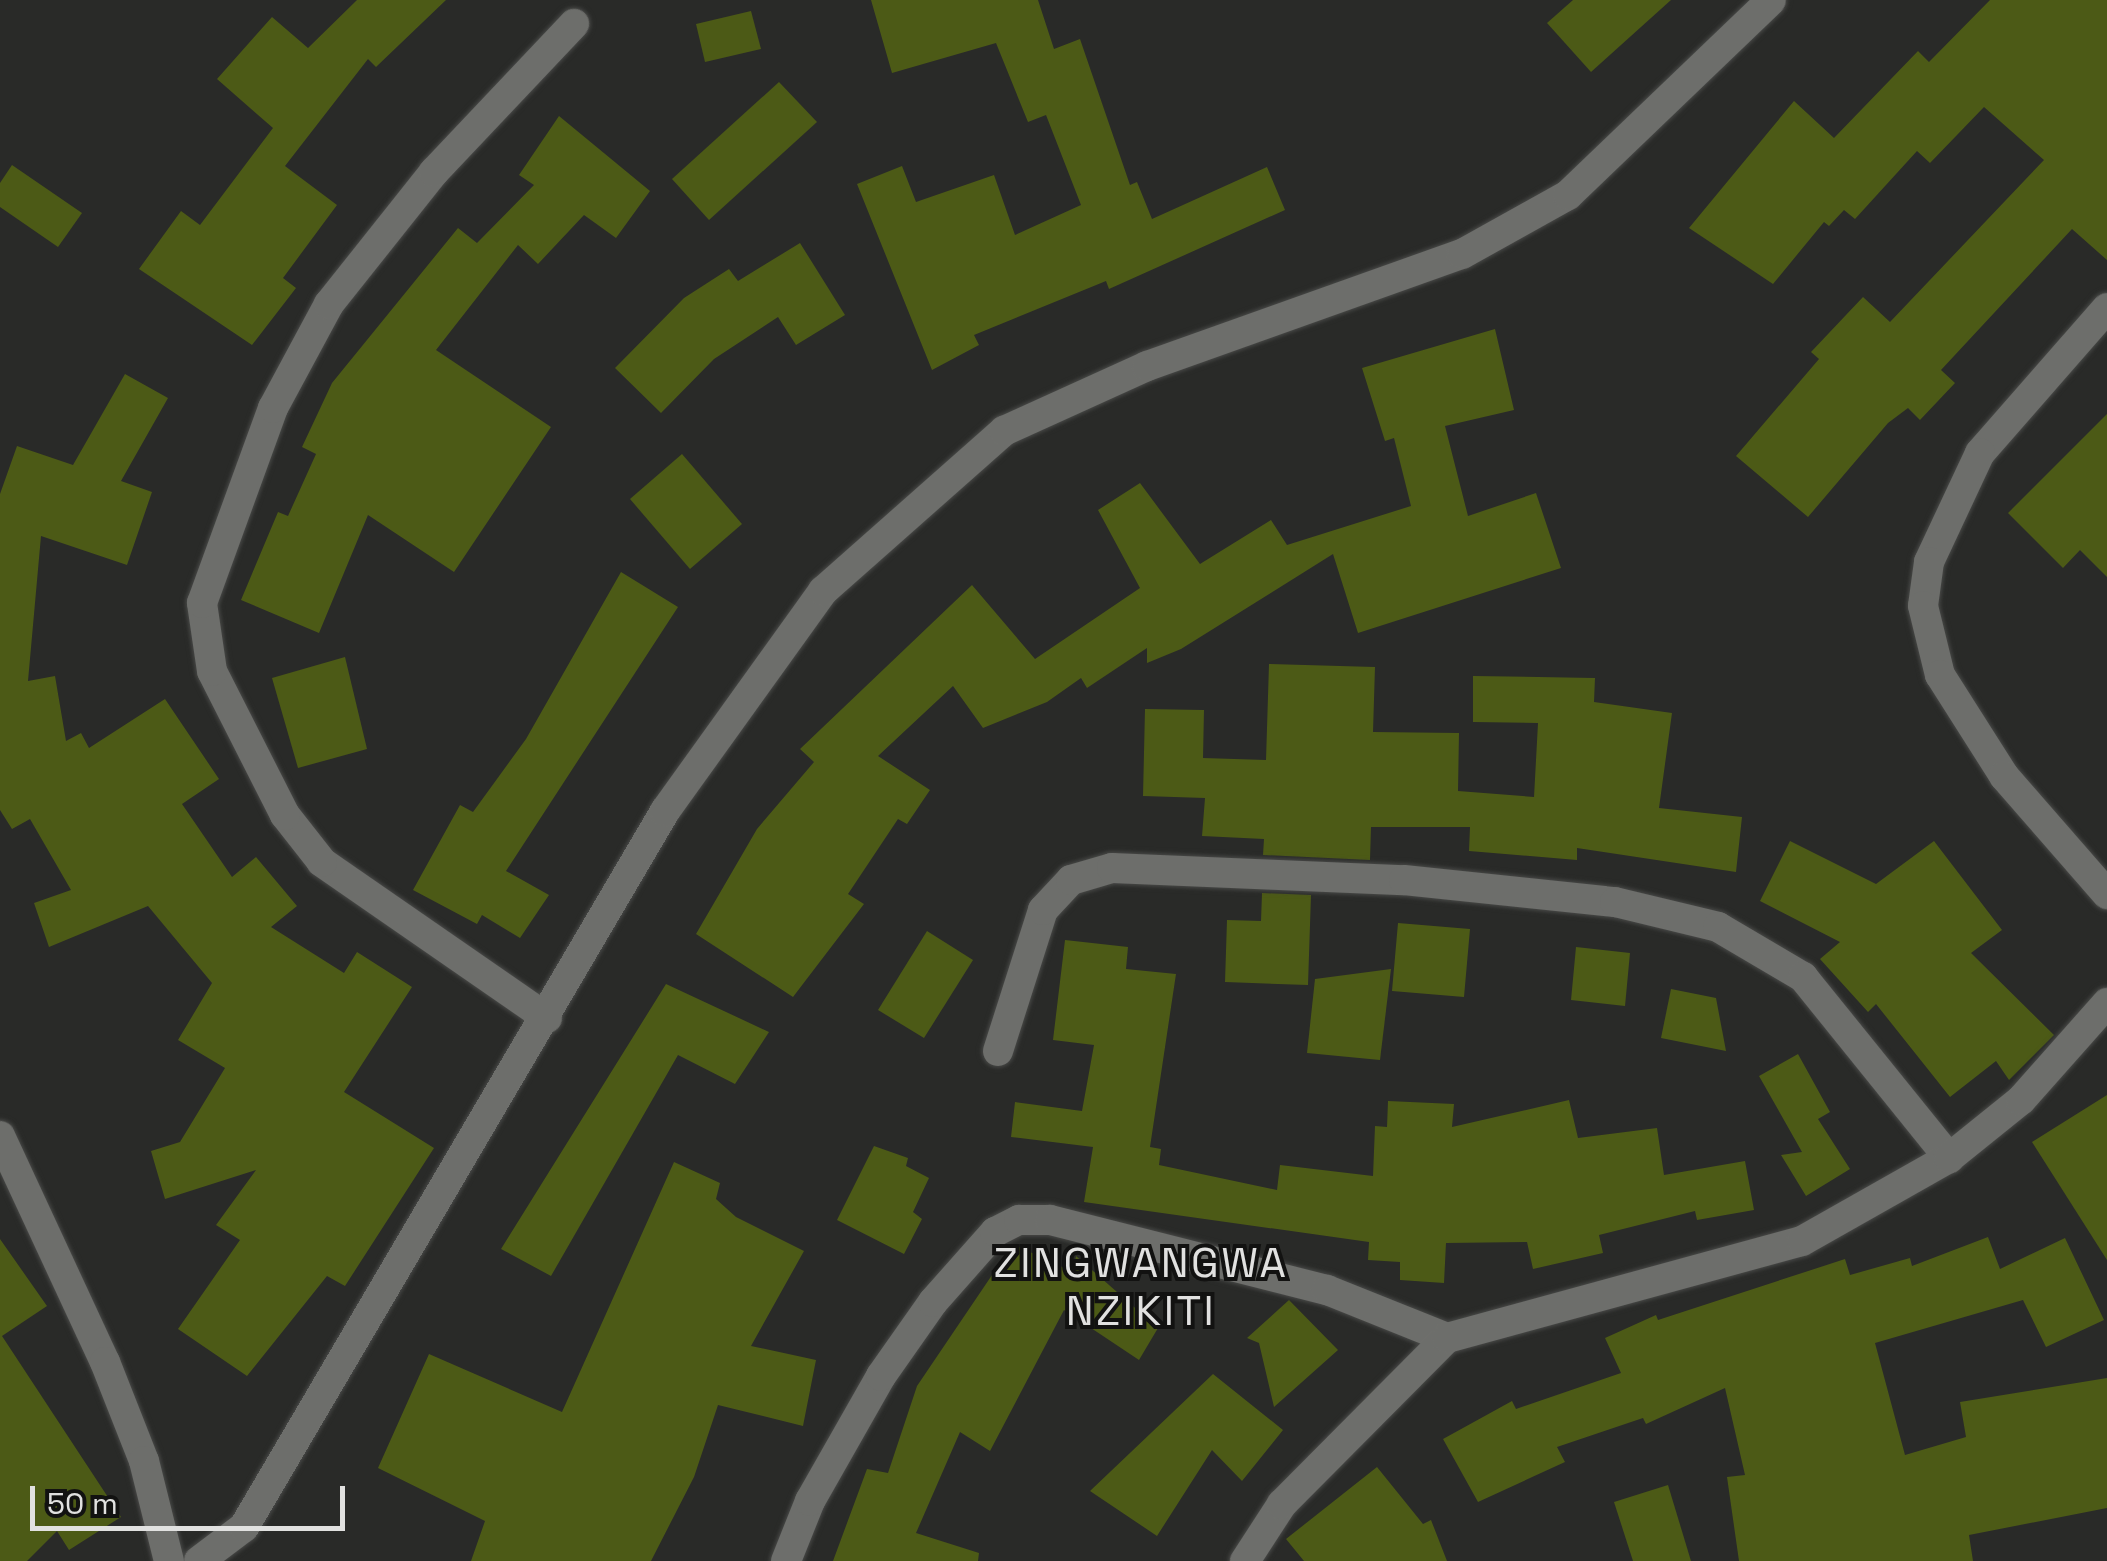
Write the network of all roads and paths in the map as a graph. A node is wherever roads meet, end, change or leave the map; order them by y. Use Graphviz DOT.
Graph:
graph roads {
  1 [pos="1771,0"];
  2 [pos="574,24"];
  3 [pos="2107,308"];
  4 [pos="2107,894"];
  5 [pos="2107,1003"];
  6 [pos="547,1018"];
  7 [pos="998,1051"];
  8 [pos="0,1136"];
  9 [pos="1949,1158"];
  10 [pos="1447,1338"];
  11 [pos="169,1561"];
  12 [pos="199,1561"];
  13 [pos="786,1561"];
  14 [pos="1245,1561"];
  1 -- 6 [label="street"];
  2 -- 6 [label="street"];
  3 -- 4 [label="street"];
  5 -- 9 [label="street"];
  6 -- 12 [label="street"];
  7 -- 9 [label="street"];
  8 -- 11 [label="street"];
  9 -- 10 [label="street"];
  10 -- 13 [label="street"];
  10 -- 14 [label="street"];
}
